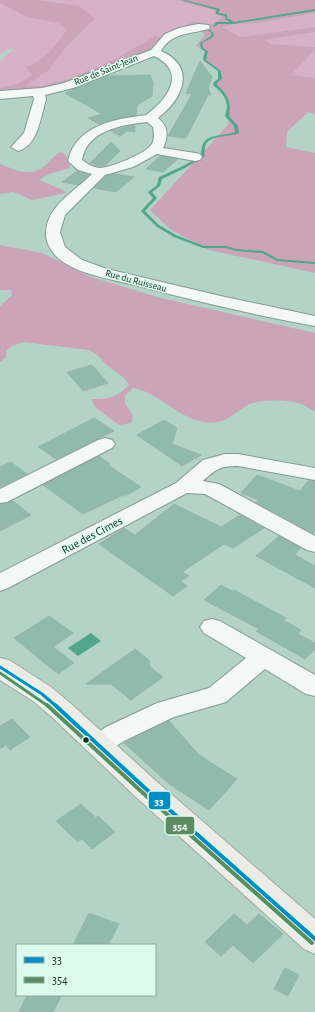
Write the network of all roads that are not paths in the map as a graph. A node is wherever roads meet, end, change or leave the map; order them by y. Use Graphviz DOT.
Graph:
graph roads {
  1 [pos="205,28"];
  2 [pos="155,52"];
  3 [pos="38,92"];
  4 [pos="0,94"];
  5 [pos="150,118"];
  6 [pos="18,148"];
  7 [pos="154,150"];
  8 [pos="195,157"];
  9 [pos="100,172"];
  10 [pos="315,321"];
  11 [pos="106,444"];
  12 [pos="315,474"];
  13 [pos="183,487"];
  14 [pos="0,497"];
  15 [pos="315,545"];
  16 [pos="0,583"];
  17 [pos="212,627"];
  18 [pos="264,657"];
  19 [pos="0,667"];
  20 [pos="315,687"];
  21 [pos="98,745"];
  22 [pos="315,939"];
  1 -- 2 [label="street, Rue de Saint-Jean"];
  2 -- 3 [label="street, Rue de Saint-Jean"];
  2 -- 5 [label="street"];
  3 -- 4 [label="street, Rue de Saint-Jean"];
  3 -- 6 [label="street"];
  5 -- 7 [label="street"];
  5 -- 9 [label="street"];
  7 -- 8 [label="street"];
  7 -- 9 [label="street, Rue du Ruisseau"];
  9 -- 10 [label="street, Rue du Ruisseau"];
  11 -- 14 [label="street"];
  12 -- 13 [label="street, Rue des Cimes"];
  13 -- 15 [label="street, Rue des Cimes"];
  13 -- 16 [label="street, Rue des Cimes"];
  17 -- 18 [label="street"];
  18 -- 20 [label="street"];
  18 -- 21 [label="street"];
  19 -- 21 [label="main road"];
  21 -- 22 [label="main road"];
}
